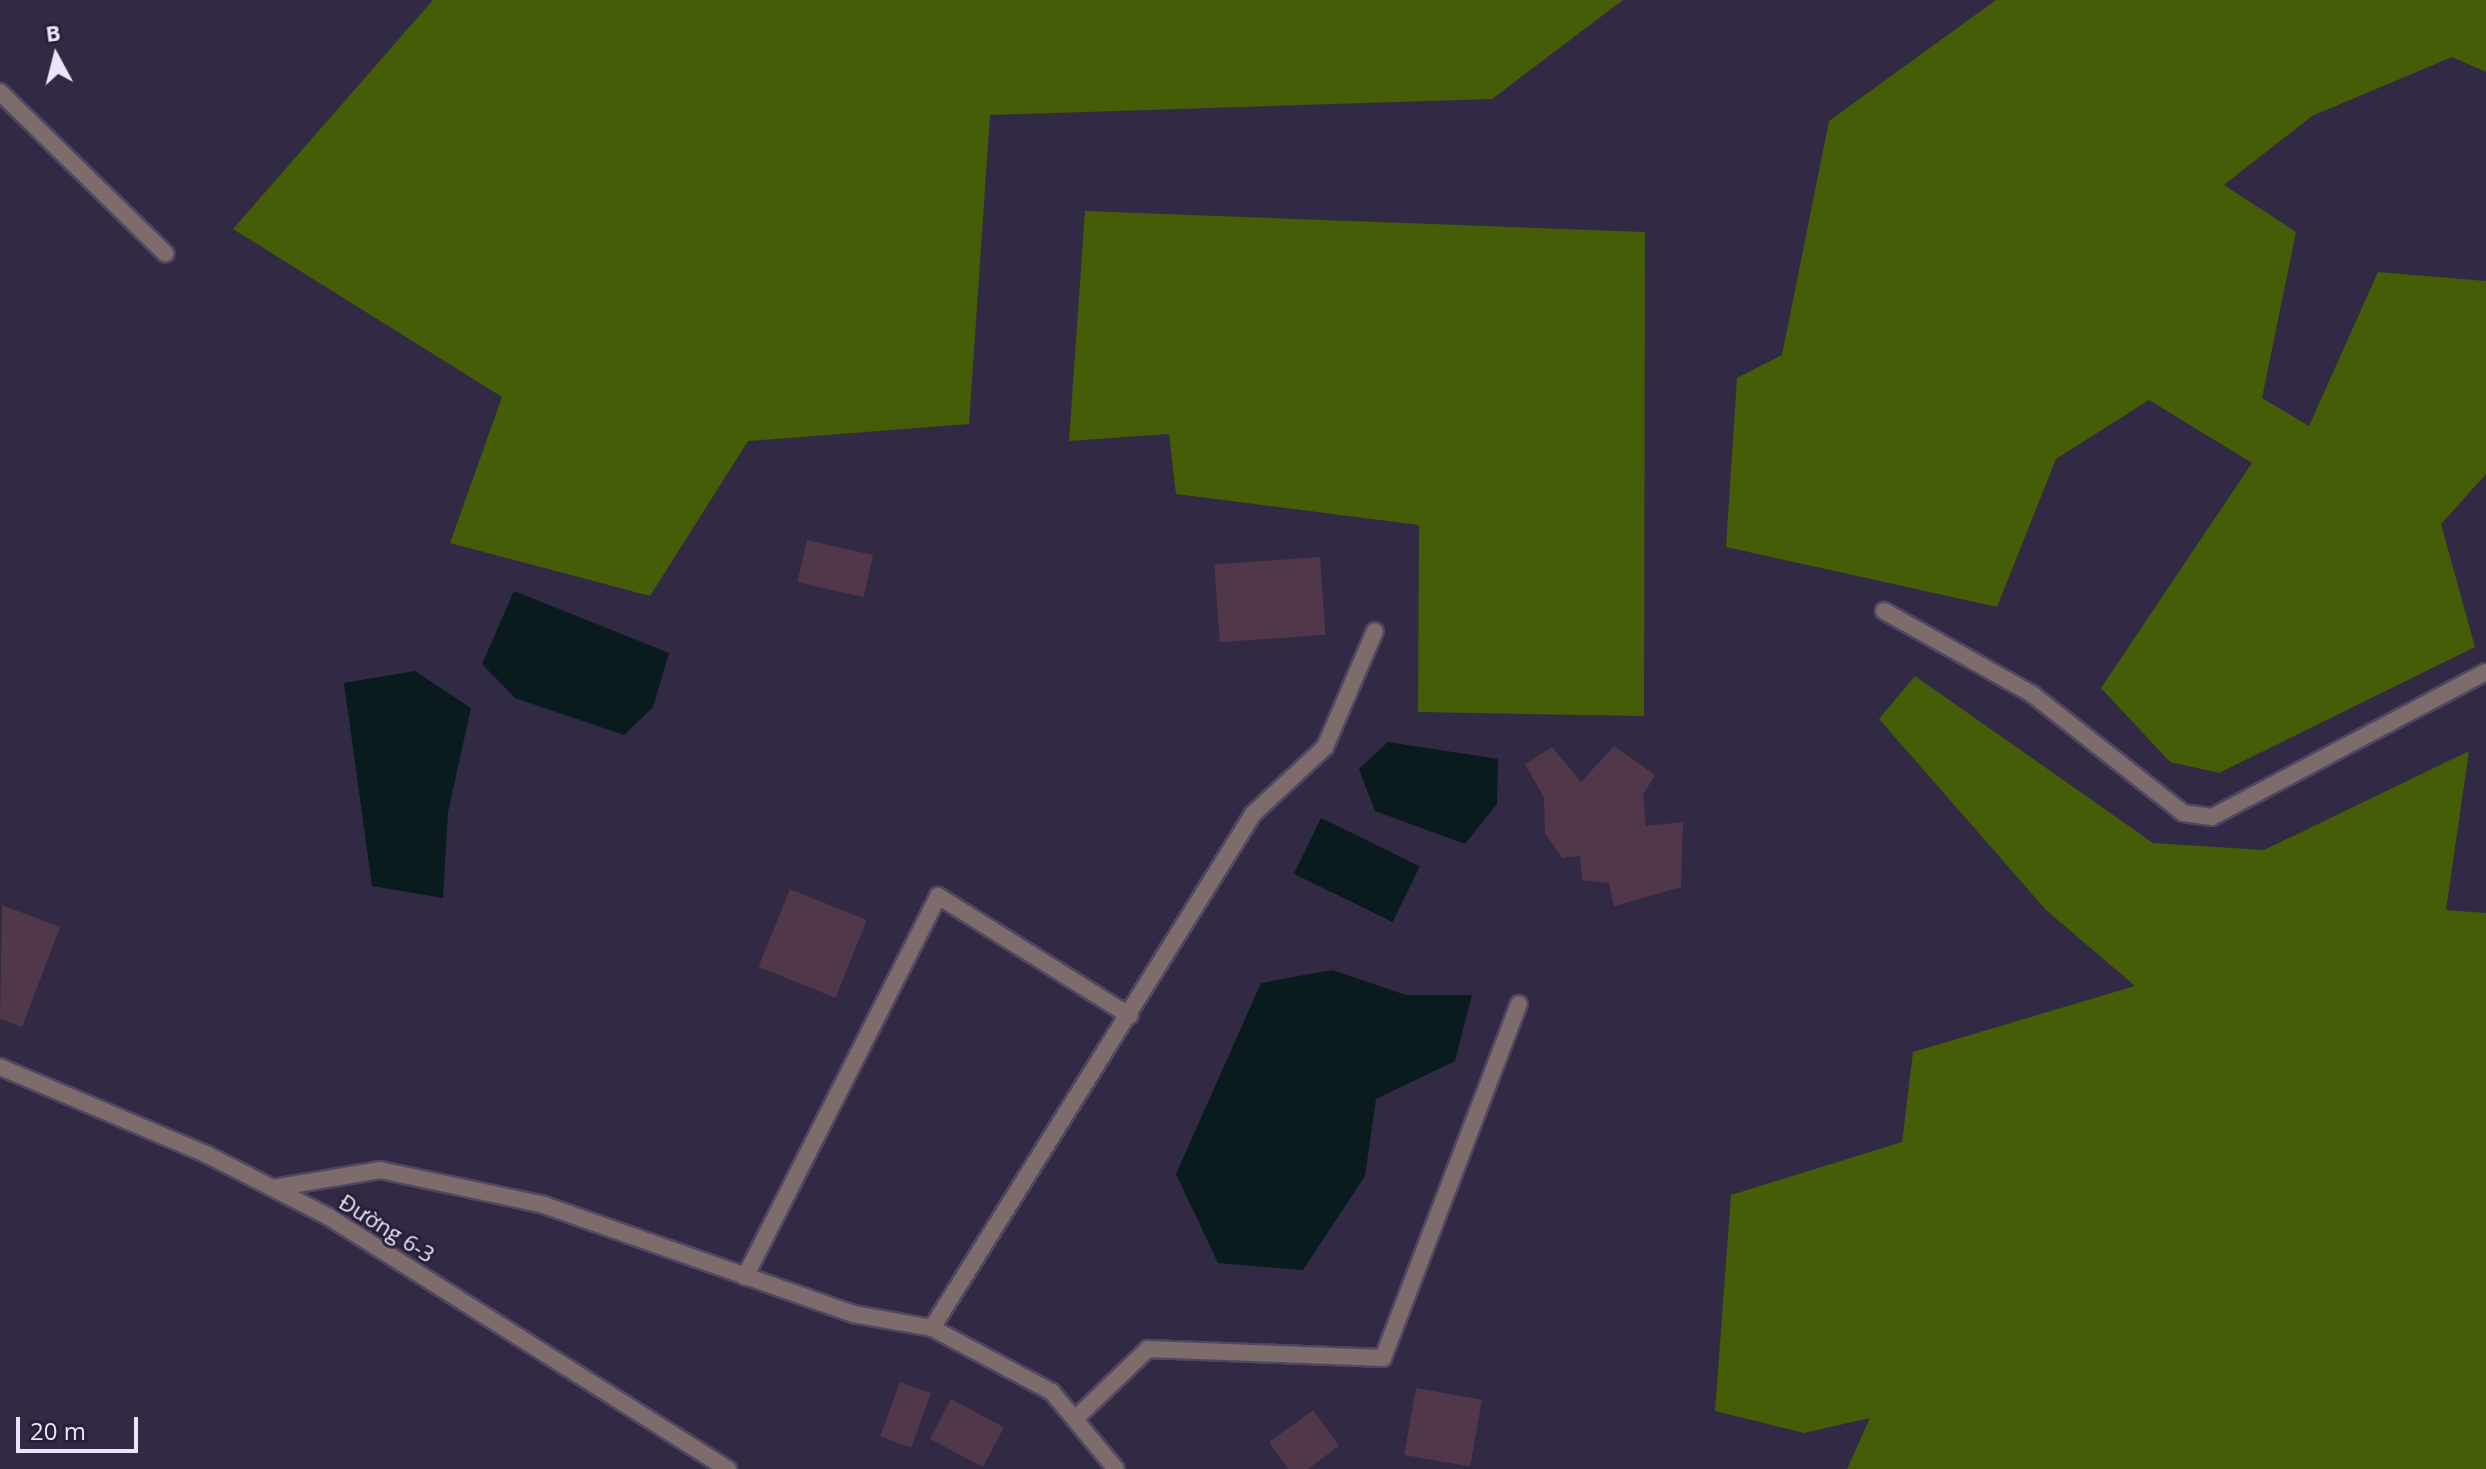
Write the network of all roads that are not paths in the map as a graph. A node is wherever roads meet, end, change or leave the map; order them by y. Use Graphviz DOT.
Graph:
graph roads {
  1 [pos="0,92"];
  2 [pos="165,253"];
  3 [pos="1884,611"];
  4 [pos="1375,631"];
  5 [pos="2486,672"];
  6 [pos="1519,1004"];
  7 [pos="1130,1016"];
  8 [pos="0,1067"];
  9 [pos="273,1188"];
  10 [pos="745,1277"];
  11 [pos="932,1328"];
  12 [pos="1076,1418"];
  13 [pos="728,1469"];
  14 [pos="1116,1469"];
  1 -- 2 [label="street"];
  3 -- 5 [label="street"];
  4 -- 7 [label="street"];
  6 -- 12 [label="street"];
  7 -- 10 [label="street"];
  7 -- 11 [label="street"];
  8 -- 9 [label="street, Đường 6-3"];
  9 -- 10 [label="street"];
  9 -- 13 [label="street, Đường 6-3"];
  10 -- 11 [label="street"];
  11 -- 12 [label="street"];
  12 -- 14 [label="street"];
}
